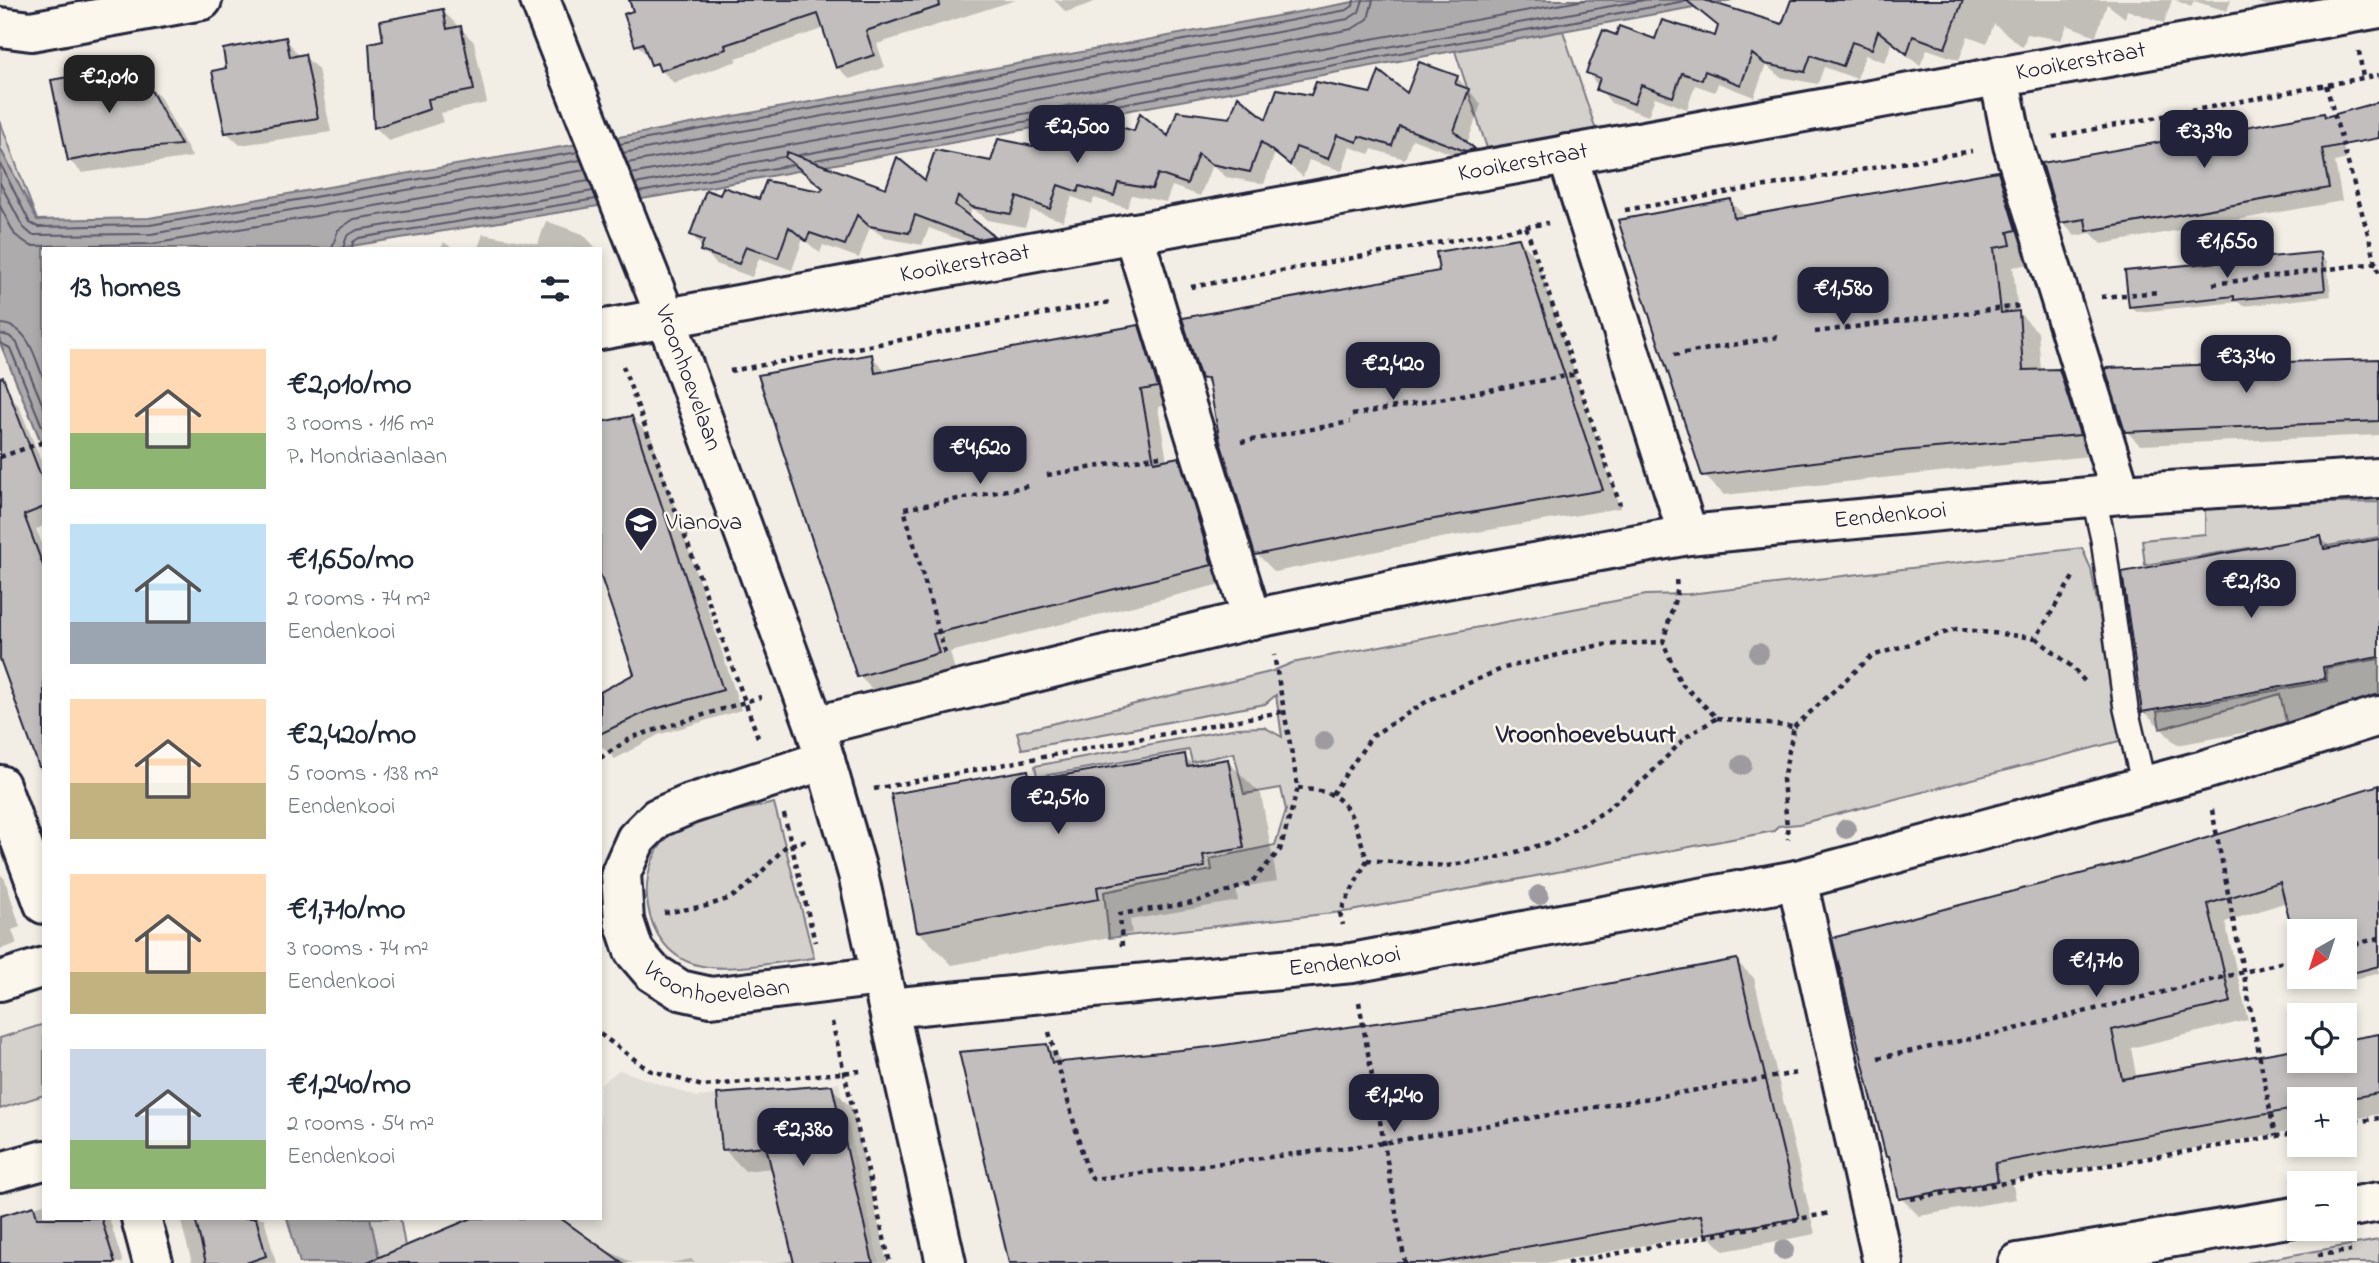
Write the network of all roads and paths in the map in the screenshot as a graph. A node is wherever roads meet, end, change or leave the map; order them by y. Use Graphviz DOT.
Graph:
graph roads {
  1 [pos="202,0"];
  2 [pos="540,0"];
  3 [pos="2379,8"];
  4 [pos="0,27"];
  5 [pos="2379,75"];
  6 [pos="1999,76"];
  7 [pos="2326,85"];
  8 [pos="2013,145"];
  9 [pos="1567,154"];
  10 [pos="1586,216"];
  11 [pos="1526,227"];
  12 [pos="1133,233"];
  13 [pos="2376,263"];
  14 [pos="2379,273"];
  15 [pos="2213,284"];
  16 [pos="2160,292"];
  17 [pos="1152,295"];
  18 [pos="2062,301"];
  19 [pos="666,318"];
  20 [pos="602,330"];
  21 [pos="1815,332"];
  22 [pos="1779,337"];
  23 [pos="1632,363"];
  24 [pos="1577,374"];
  25 [pos="688,378"];
  26 [pos="1352,415"];
  27 [pos="42,443"];
  28 [pos="0,457"];
  29 [pos="2379,478"];
  30 [pos="1029,486"];
  31 [pos="2108,497"];
  32 [pos="2103,539"];
  33 [pos="1664,540"];
  34 [pos="1259,618"];
  35 [pos="2036,638"];
  36 [pos="1663,642"];
  37 [pos="802,685"];
  38 [pos="976,687"];
  39 [pos="2126,709"];
  40 [pos="1286,711"];
  41 [pos="2379,716"];
  42 [pos="1717,718"];
  43 [pos="1794,727"];
  44 [pos="820,743"];
  45 [pos="602,757"];
  46 [pos="2204,770"];
  47 [pos="0,785"];
  48 [pos="2144,786"];
  49 [pos="1298,788"];
  50 [pos="1332,794"];
  51 [pos="840,813"];
  52 [pos="1367,860"];
  53 [pos="1797,880"];
  54 [pos="42,899"];
  55 [pos="624,921"];
  56 [pos="2379,938"];
  57 [pos="2357,944"];
  58 [pos="2287,961"];
  59 [pos="1352,963"];
  60 [pos="42,968"];
  61 [pos="2243,972"];
  62 [pos="0,981"];
  63 [pos="1125,985"];
  64 [pos="885,992"];
  65 [pos="1044,993"];
  66 [pos="602,1035"];
  67 [pos="1838,1066"];
  68 [pos="902,1067"];
  69 [pos="2379,1118"];
  70 [pos="2357,1122"];
  71 [pos="2287,1134"];
  72 [pos="2275,1136"];
  73 [pos="1383,1143"];
  74 [pos="42,1161"];
  75 [pos="0,1172"];
  76 [pos="2379,1202"];
  77 [pos="1870,1206"];
  78 [pos="2357,1206"];
  79 [pos="2287,1218"];
  80 [pos="142,1220"];
  81 [pos="2355,1250"];
  82 [pos="2304,1256"];
  83 [pos="153,1263"];
  84 [pos="946,1263"];
  85 [pos="1405,1263"];
  86 [pos="1567,1263"];
  87 [pos="1883,1263"];
  88 [pos="2018,1263"];
  1 -- 4 [label="street"];
  2 -- 19 [label="street, Vroonhoevelaan"];
  3 -- 6 [label="street, Kooikerstraat"];
  5 -- 7 [label="path"];
  6 -- 8 [label="street"];
  6 -- 9 [label="street, Kooikerstraat"];
  7 -- 8 [label="path"];
  7 -- 13 [label="path"];
  8 -- 10 [label="path"];
  8 -- 18 [label="street"];
  9 -- 10 [label="street"];
  9 -- 12 [label="street, Kooikerstraat"];
  10 -- 11 [label="path"];
  10 -- 23 [label="street"];
  11 -- 17 [label="path"];
  11 -- 24 [label="path"];
  12 -- 17 [label="street"];
  12 -- 19 [label="street, Kooikerstraat"];
  13 -- 14 [label="path"];
  13 -- 15 [label="path"];
  16 -- 18 [label="path"];
  17 -- 25 [label="path"];
  17 -- 34 [label="street"];
  18 -- 21 [label="path"];
  18 -- 31 [label="street"];
  19 -- 20 [label="street, Kooikerstraat"];
  19 -- 25 [label="street, Vroonhoevelaan"];
  22 -- 23 [label="path"];
  23 -- 33 [label="street"];
  24 -- 26 [label="path"];
  24 -- 33 [label="path"];
  25 -- 37 [label="street, Vroonhoevelaan"];
  27 -- 28 [label="path"];
  29 -- 31 [label="street, Eendenkooi"];
  30 -- 38 [label="path"];
  31 -- 32 [label="lane"];
  31 -- 33 [label="street, Eendenkooi"];
  32 -- 35 [label="path"];
  32 -- 39 [label="lane"];
  33 -- 34 [label="street, Eendenkooi"];
  33 -- 36 [label="path"];
  34 -- 38 [label="street, Eendenkooi"];
  34 -- 40 [label="path"];
  35 -- 39 [label="path"];
  35 -- 43 [label="path"];
  36 -- 42 [label="path"];
  36 -- 50 [label="path"];
  37 -- 44 [label="street, Vroonhoevelaan"];
  37 -- 45 [label="path"];
  38 -- 44 [label="street, Eendenkooi"];
  39 -- 48 [label="lane"];
  40 -- 49 [label="path"];
  40 -- 51 [label="path"];
  41 -- 46 [label="street, Eendenkooi"];
  42 -- 43 [label="path"];
  42 -- 52 [label="path"];
  43 -- 53 [label="path"];
  44 -- 51 [label="street, Vroonhoevelaan"];
  44 -- 55 [label="street, Vroonhoevelaan"];
  46 -- 48 [label="street, Eendenkooi"];
  46 -- 61 [label="path"];
  47 -- 54 [label="street"];
  48 -- 53 [label="street, Eendenkooi"];
  49 -- 50 [label="path"];
  49 -- 63 [label="path"];
  50 -- 52 [label="path"];
  51 -- 55 [label="path"];
  51 -- 64 [label="street, Vroonhoevelaan"];
  52 -- 59 [label="path"];
  53 -- 59 [label="street, Eendenkooi"];
  53 -- 67 [label="street"];
  55 -- 64 [label="street, Vroonhoevelaan"];
  56 -- 57 [label="path"];
  58 -- 61 [label="path"];
  59 -- 63 [label="street, Eendenkooi"];
  59 -- 73 [label="path"];
  60 -- 62 [label="street"];
  61 -- 67 [label="path"];
  61 -- 72 [label="path"];
  63 -- 65 [label="street, Eendenkooi"];
  64 -- 65 [label="street, Eendenkooi"];
  64 -- 68 [label="street, Vroonhoevelaan"];
  65 -- 73 [label="path"];
  66 -- 68 [label="path"];
  67 -- 73 [label="path"];
  67 -- 77 [label="street"];
  68 -- 84 [label="street, Vroonhoevelaan"];
  69 -- 70 [label="path"];
  71 -- 72 [label="path"];
  72 -- 77 [label="path"];
  73 -- 85 [label="path"];
  74 -- 75 [label="street"];
  76 -- 78 [label="street"];
  77 -- 86 [label="path"];
  77 -- 87 [label="street"];
  79 -- 88 [label="street"];
  80 -- 83 [label="street"];
  81 -- 82 [label="path"];
}
